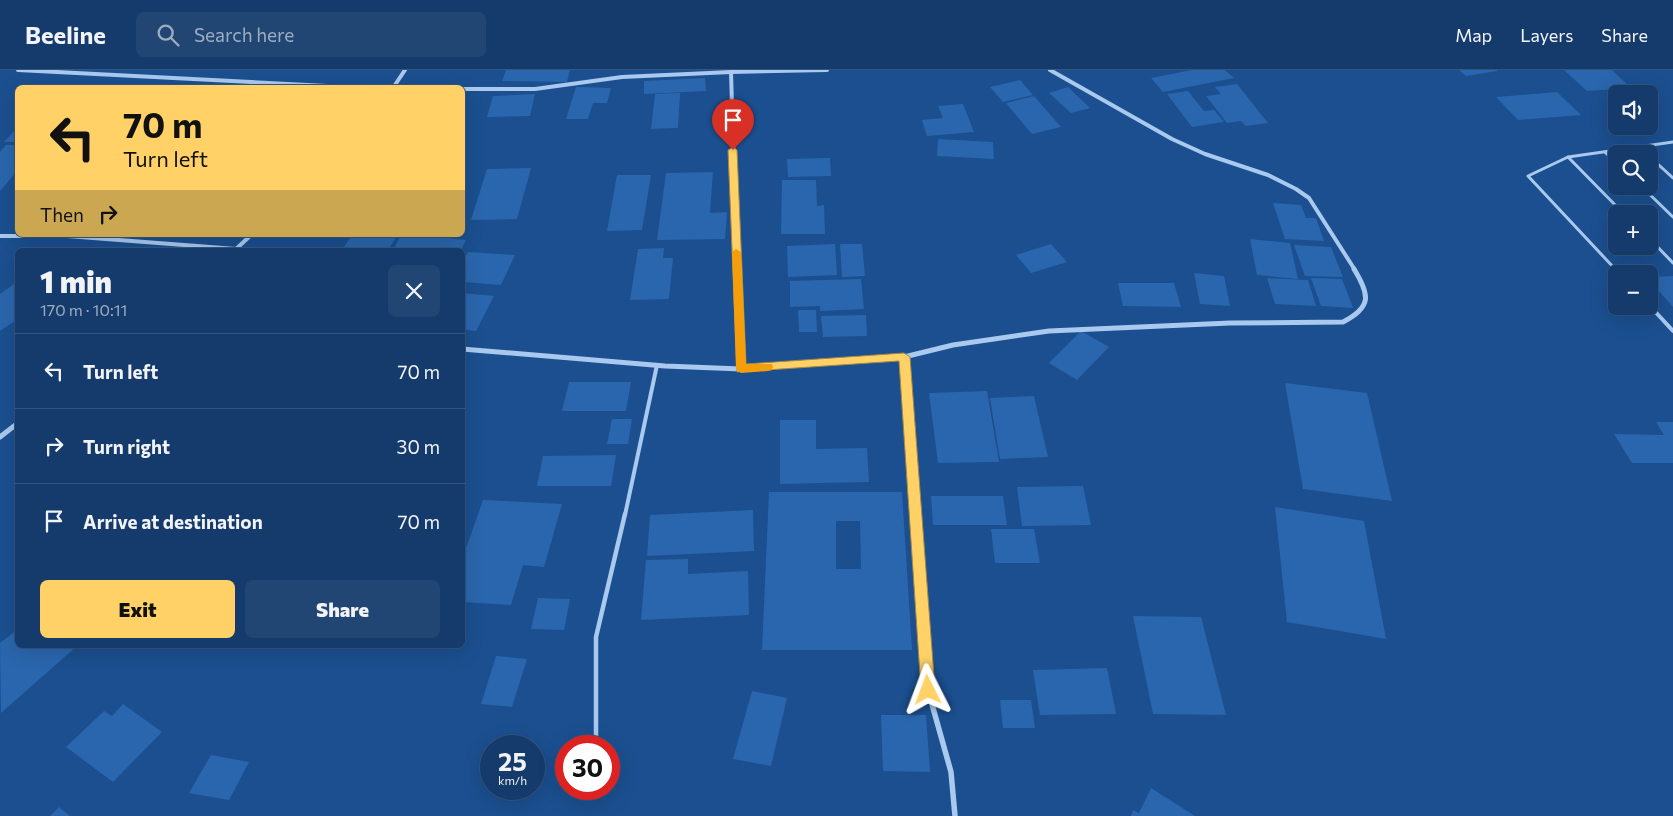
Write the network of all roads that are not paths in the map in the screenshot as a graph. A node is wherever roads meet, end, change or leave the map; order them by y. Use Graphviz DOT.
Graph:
graph roads {
  1 [pos="18,70"];
  2 [pos="405,70"];
  3 [pos="827,70"];
  4 [pos="1050,70"];
  5 [pos="731,72"];
  6 [pos="309,85"];
  7 [pos="395,85"];
  8 [pos="465,89"];
  9 [pos="1673,142"];
  10 [pos="1656,145"];
  11 [pos="1605,152"];
  12 [pos="1608,152"];
  13 [pos="1608,155"];
  14 [pos="1568,158"];
  15 [pos="1658,164"];
  16 [pos="1673,178"];
  17 [pos="1650,195"];
  18 [pos="1615,205"];
  19 [pos="1673,217"];
  20 [pos="0,236"];
  21 [pos="15,236"];
  22 [pos="80,237"];
  23 [pos="249,237"];
  24 [pos="1658,247"];
  25 [pos="222,248"];
  26 [pos="236,248"];
  27 [pos="1673,263"];
  28 [pos="1612,265"];
  29 [pos="1658,314"];
  30 [pos="1673,330"];
  31 [pos="465,350"];
  32 [pos="904,357"];
  33 [pos="657,365"];
  34 [pos="741,369"];
  35 [pos="15,425"];
  36 [pos="0,437"];
  37 [pos="596,735"];
  38 [pos="954,816"];
  1 -- 6 [label="street"];
  2 -- 7 [label="street"];
  3 -- 5 [label="street"];
  4 -- 32 [label="street"];
  5 -- 8 [label="street"];
  5 -- 34 [label="street"];
  9 -- 10 [label="lane"];
  11 -- 12 [label="lane"];
  11 -- 13 [label="lane"];
  11 -- 14 [label="lane"];
  14 -- 18 [label="lane"];
  14 -- 28 [label="lane"];
  15 -- 16 [label="lane"];
  17 -- 19 [label="lane"];
  20 -- 21 [label="street"];
  22 -- 25 [label="street"];
  23 -- 26 [label="street"];
  24 -- 27 [label="lane"];
  29 -- 30 [label="lane"];
  31 -- 33 [label="street"];
  32 -- 34 [label="street"];
  32 -- 38 [label="street"];
  33 -- 34 [label="street"];
  33 -- 37 [label="lane"];
  35 -- 36 [label="street"];
}
